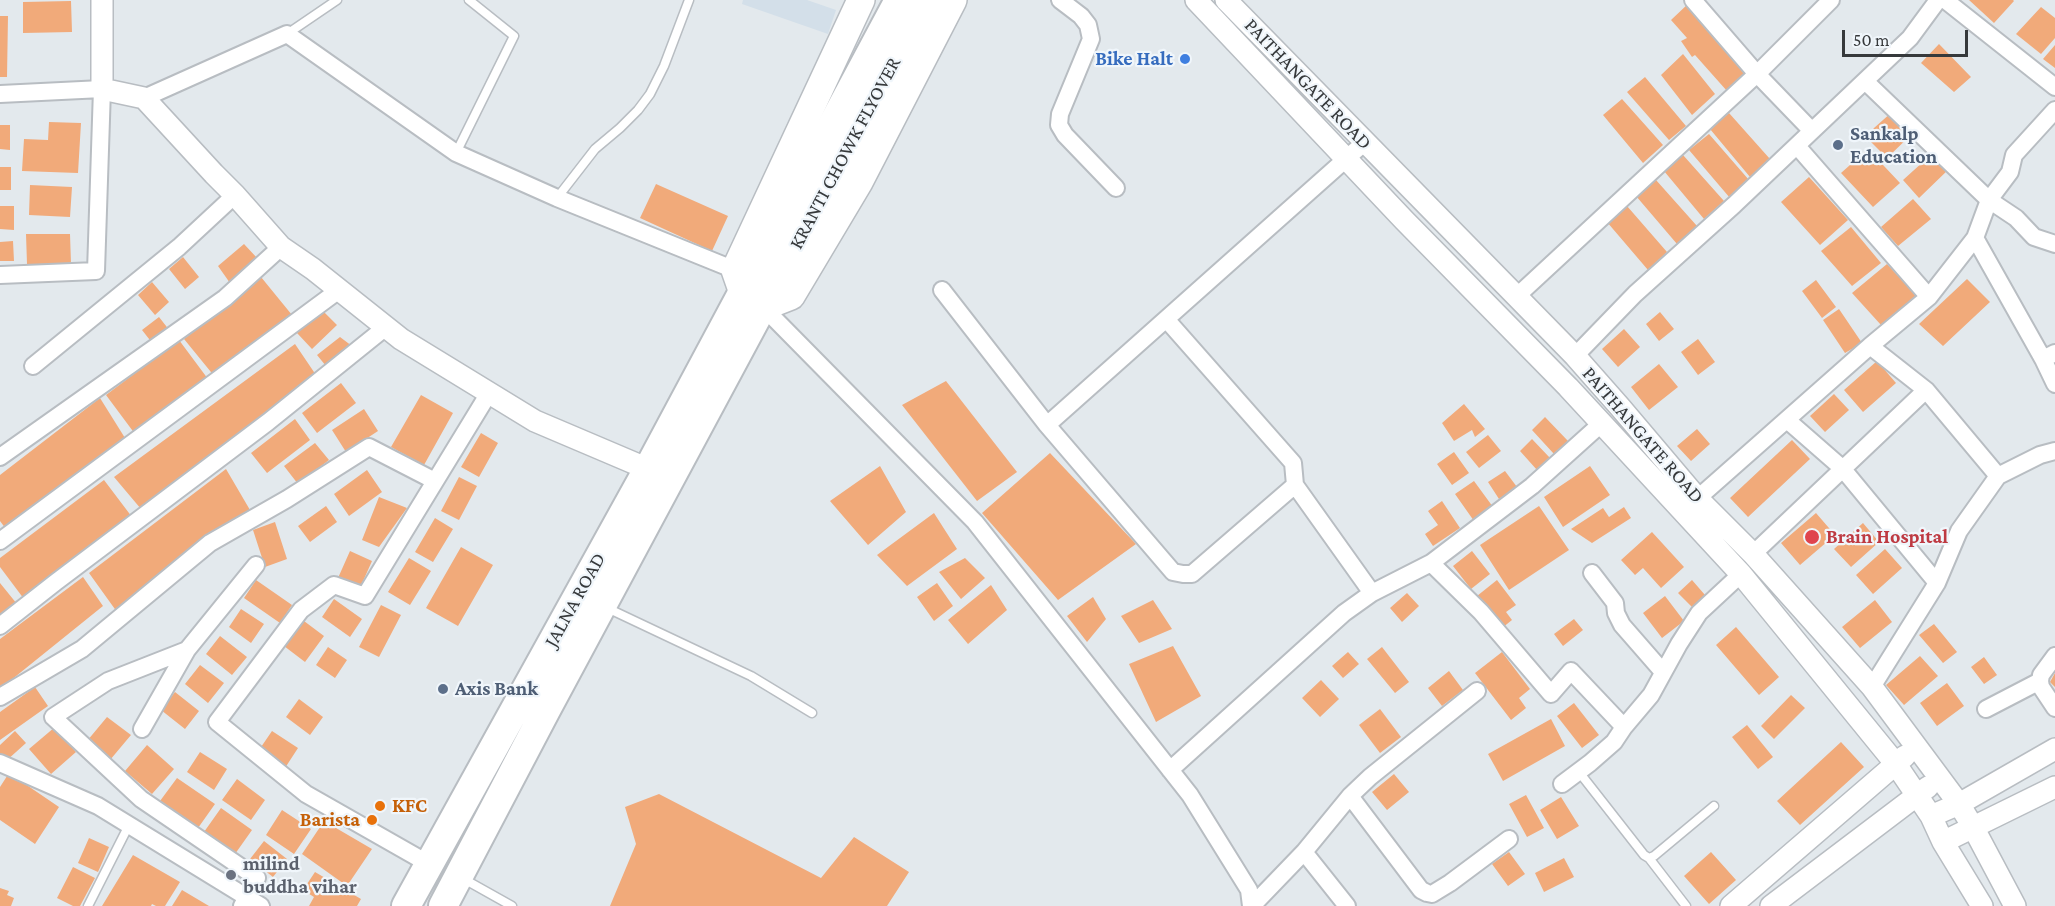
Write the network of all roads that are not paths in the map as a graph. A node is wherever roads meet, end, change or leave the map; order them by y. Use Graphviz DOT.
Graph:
graph roads {
  1 [pos="102,0"];
  2 [pos="337,0"];
  3 [pos="469,0"];
  4 [pos="689,0"];
  5 [pos="861,0"];
  6 [pos="927,0"];
  7 [pos="952,0"];
  8 [pos="1060,0"];
  9 [pos="1196,0"];
  10 [pos="1226,0"];
  11 [pos="1693,0"];
  12 [pos="1831,0"];
  13 [pos="1938,0"];
  14 [pos="1945,0"];
  15 [pos="898,18"];
  16 [pos="287,34"];
  17 [pos="1757,74"];
  18 [pos="1865,81"];
  19 [pos="2055,87"];
  20 [pos="102,88"];
  21 [pos="0,94"];
  22 [pos="144,98"];
  23 [pos="2055,110"];
  24 [pos="1812,131"];
  25 [pos="1365,142"];
  26 [pos="1797,146"];
  27 [pos="456,153"];
  28 [pos="1346,159"];
  29 [pos="1116,188"];
  30 [pos="235,195"];
  31 [pos="557,198"];
  32 [pos="1989,200"];
  33 [pos="1975,238"];
  34 [pos="2055,244"];
  35 [pos="281,247"];
  36 [pos="0,275"];
  37 [pos="339,290"];
  38 [pos="747,290"];
  39 [pos="942,290"];
  40 [pos="1516,297"];
  41 [pos="1929,297"];
  42 [pos="1166,319"];
  43 [pos="386,327"];
  44 [pos="1870,346"];
  45 [pos="1575,356"];
  46 [pos="2049,356"];
  47 [pos="33,366"];
  48 [pos="2055,384"];
  49 [pos="1926,390"];
  50 [pos="489,393"];
  51 [pos="1787,420"];
  52 [pos="1602,423"];
  53 [pos="1047,425"];
  54 [pos="2055,451"];
  55 [pos="0,457"];
  56 [pos="1842,468"];
  57 [pos="648,469"];
  58 [pos="1998,476"];
  59 [pos="435,481"];
  60 [pos="1295,485"];
  61 [pos="1690,505"];
  62 [pos="0,541"];
  63 [pos="1753,554"];
  64 [pos="1431,563"];
  65 [pos="256,565"];
  66 [pos="1592,573"];
  67 [pos="1741,574"];
  68 [pos="1937,584"];
  69 [pos="1372,593"];
  70 [pos="602,606"];
  71 [pos="0,626"];
  72 [pos="187,650"];
  73 [pos="2055,656"];
  74 [pos="1664,672"];
  75 [pos="2040,681"];
  76 [pos="1872,687"];
  77 [pos="1477,691"];
  78 [pos="0,697"];
  79 [pos="2055,708"];
  80 [pos="1986,710"];
  81 [pos="812,713"];
  82 [pos="1624,728"];
  83 [pos="141,729"];
  84 [pos="1918,746"];
  85 [pos="2055,748"];
  86 [pos="0,763"];
  87 [pos="1895,763"];
  88 [pos="1170,770"];
  89 [pos="1579,772"];
  90 [pos="1940,778"];
  91 [pos="1562,784"];
  92 [pos="2055,787"];
  93 [pos="1917,795"];
  94 [pos="1350,796"];
  95 [pos="1959,804"];
  96 [pos="1714,806"];
  97 [pos="1931,816"];
  98 [pos="129,825"];
  99 [pos="1973,827"];
  100 [pos="1509,839"];
  101 [pos="1943,842"];
  102 [pos="1304,852"];
  103 [pos="1648,858"];
  104 [pos="429,864"];
  105 [pos="459,876"];
  106 [pos="244,902"];
  107 [pos="87,906"];
  108 [pos="261,906"];
  109 [pos="406,906"];
  110 [pos="443,906"];
  111 [pos="512,906"];
  112 [pos="1251,906"];
  113 [pos="1347,906"];
  114 [pos="1686,906"];
  115 [pos="1731,906"];
  116 [pos="1771,906"];
  117 [pos="1982,906"];
  118 [pos="2015,906"];
  1 -- 20 [label="street"];
  2 -- 16 [label="lane"];
  3 -- 27 [label="lane"];
  4 -- 31 [label="lane"];
  5 -- 38 [label="main road"];
  6 -- 15 [label="highway, KRANTI CHOWK FLYOVER"];
  7 -- 38 [label="main road"];
  8 -- 29 [label="street"];
  9 -- 28 [label="street, PAITHANGATE ROAD"];
  10 -- 25 [label="street, PAITHANGATE ROAD"];
  11 -- 17 [label="street"];
  12 -- 17 [label="street"];
  13 -- 18 [label="street"];
  14 -- 19 [label="street"];
  15 -- 38 [label="highway, KRANTI CHOWK FLYOVER"];
  16 -- 22 [label="street"];
  16 -- 27 [label="street"];
  17 -- 24 [label="street"];
  17 -- 40 [label="street"];
  18 -- 24 [label="street"];
  18 -- 32 [label="street"];
  20 -- 21 [label="street"];
  20 -- 22 [label="street"];
  20 -- 36 [label="street"];
  22 -- 30 [label="street"];
  23 -- 32 [label="street"];
  24 -- 26 [label="street"];
  25 -- 28 [label="street"];
  25 -- 40 [label="street, PAITHANGATE ROAD"];
  26 -- 41 [label="street"];
  26 -- 45 [label="street"];
  27 -- 31 [label="street"];
  28 -- 42 [label="street"];
  28 -- 52 [label="street, PAITHANGATE ROAD"];
  30 -- 35 [label="street"];
  30 -- 47 [label="street"];
  31 -- 38 [label="street"];
  32 -- 33 [label="street"];
  32 -- 34 [label="street"];
  33 -- 41 [label="street"];
  33 -- 46 [label="street"];
  35 -- 37 [label="street"];
  35 -- 55 [label="street"];
  37 -- 43 [label="street"];
  37 -- 62 [label="street"];
  38 -- 57 [label="highway, JALNA ROAD"];
  38 -- 70 [label="highway, JALNA ROAD"];
  38 -- 88 [label="street"];
  39 -- 53 [label="street"];
  40 -- 45 [label="street, PAITHANGATE ROAD"];
  41 -- 44 [label="street"];
  42 -- 53 [label="street"];
  42 -- 60 [label="street"];
  43 -- 50 [label="street"];
  43 -- 71 [label="street"];
  44 -- 49 [label="street"];
  44 -- 51 [label="street"];
  45 -- 61 [label="street, PAITHANGATE ROAD"];
  46 -- 48 [label="street"];
  49 -- 56 [label="street"];
  49 -- 58 [label="street"];
  50 -- 57 [label="street"];
  50 -- 59 [label="street"];
  51 -- 56 [label="street"];
  51 -- 61 [label="street"];
  52 -- 61 [label="street, PAITHANGATE ROAD"];
  52 -- 64 [label="street"];
  53 -- 60 [label="street"];
  54 -- 58 [label="street"];
  56 -- 63 [label="street"];
  56 -- 68 [label="street"];
  57 -- 104 [label="highway, JALNA ROAD"];
  58 -- 68 [label="street"];
  59 -- 78 [label="street"];
  59 -- 104 [label="street"];
  60 -- 69 [label="street"];
  61 -- 63 [label="street, PAITHANGATE ROAD"];
  61 -- 67 [label="street, PAITHANGATE ROAD"];
  63 -- 76 [label="street, PAITHANGATE ROAD"];
  64 -- 69 [label="street"];
  64 -- 82 [label="street"];
  65 -- 72 [label="street"];
  66 -- 74 [label="street"];
  67 -- 74 [label="street"];
  67 -- 87 [label="street, PAITHANGATE ROAD"];
  68 -- 76 [label="street"];
  69 -- 88 [label="street"];
  70 -- 81 [label="lane"];
  70 -- 105 [label="highway, JALNA ROAD"];
  72 -- 83 [label="street"];
  72 -- 106 [label="street"];
  73 -- 75 [label="street"];
  74 -- 82 [label="street"];
  75 -- 79 [label="street"];
  75 -- 80 [label="street"];
  76 -- 84 [label="street, PAITHANGATE ROAD"];
  77 -- 94 [label="street"];
  82 -- 89 [label="street"];
  84 -- 87 [label="street"];
  84 -- 90 [label="street, PAITHANGATE ROAD"];
  85 -- 95 [label="street"];
  86 -- 98 [label="street"];
  87 -- 93 [label="street, PAITHANGATE ROAD"];
  87 -- 115 [label="street"];
  88 -- 112 [label="street"];
  89 -- 91 [label="street"];
  89 -- 103 [label="lane"];
  90 -- 93 [label="street"];
  90 -- 95 [label="street, PAITHANGATE ROAD"];
  92 -- 99 [label="street"];
  93 -- 97 [label="street, PAITHANGATE ROAD"];
  93 -- 116 [label="street"];
  94 -- 100 [label="street"];
  94 -- 102 [label="street"];
  95 -- 97 [label="street"];
  95 -- 99 [label="street, PAITHANGATE ROAD"];
  96 -- 103 [label="lane"];
  97 -- 101 [label="street, PAITHANGATE ROAD"];
  98 -- 106 [label="street"];
  98 -- 107 [label="lane"];
  99 -- 101 [label="street"];
  99 -- 118 [label="street, PAITHANGATE ROAD"];
  101 -- 117 [label="street, PAITHANGATE ROAD"];
  102 -- 112 [label="street"];
  102 -- 113 [label="street"];
  103 -- 114 [label="lane"];
  104 -- 109 [label="highway, JALNA ROAD"];
  105 -- 110 [label="highway, JALNA ROAD"];
  105 -- 111 [label="lane"];
  106 -- 108 [label="street"];
}
